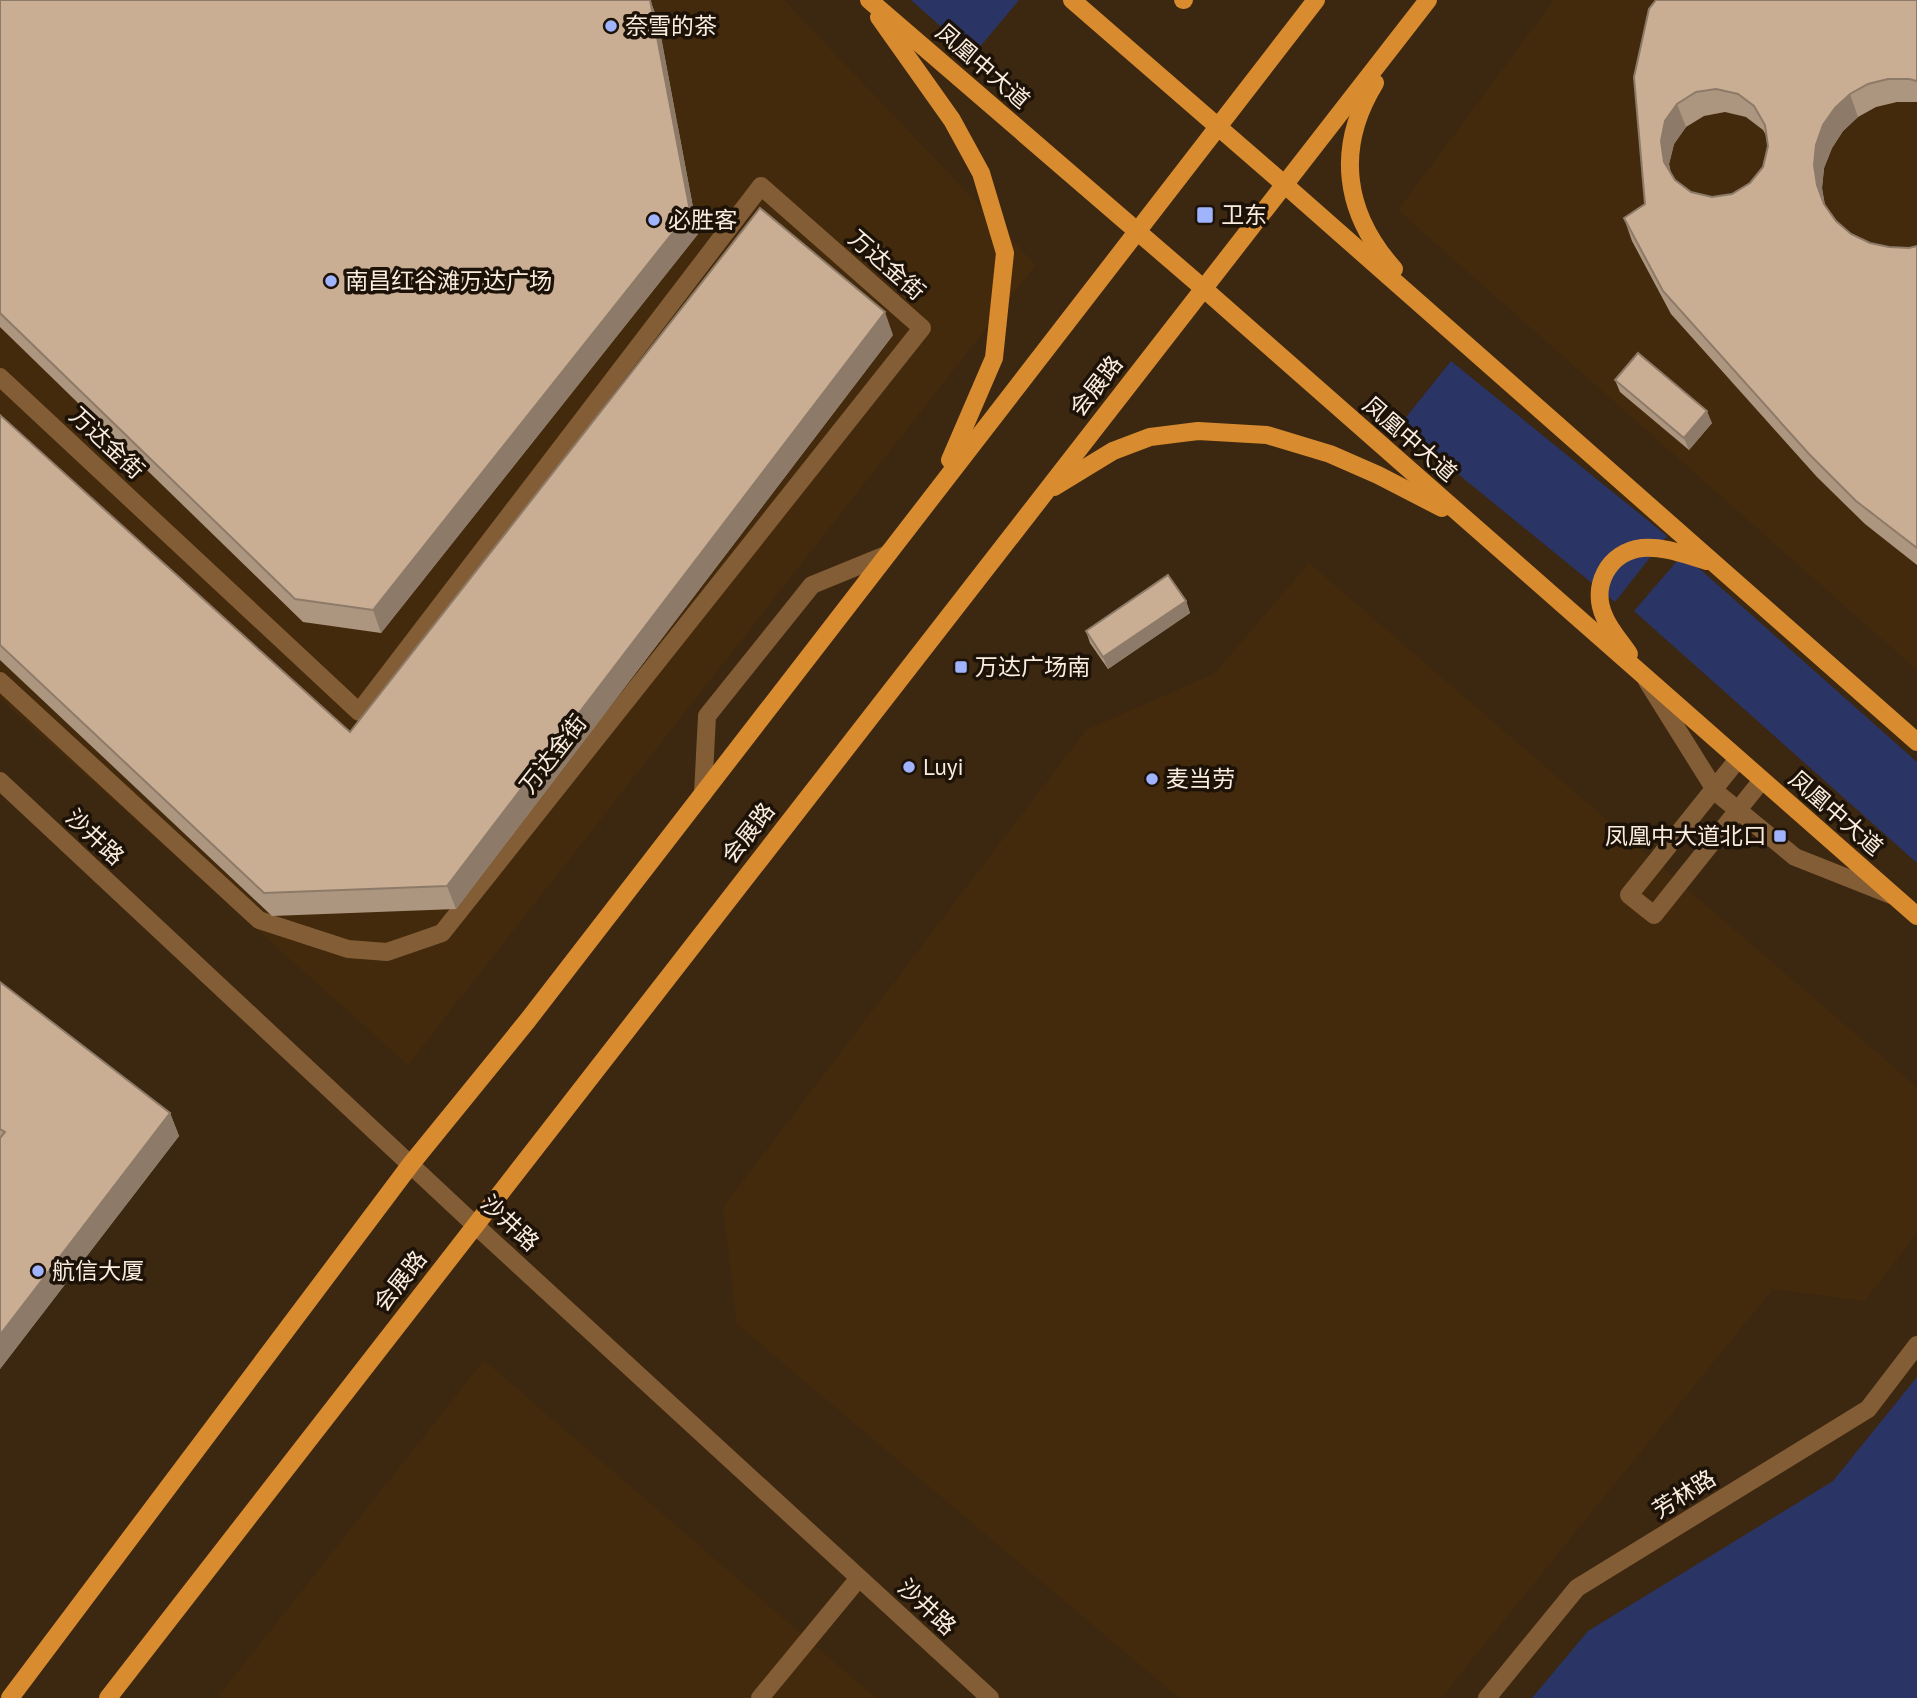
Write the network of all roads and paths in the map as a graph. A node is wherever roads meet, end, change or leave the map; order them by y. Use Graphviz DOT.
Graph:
graph roads {
  1 [pos="868,0"];
  2 [pos="1072,0"];
  3 [pos="1315,0"];
  4 [pos="1423,6"];
  5 [pos="1218,127"];
  6 [pos="1284,184"];
  7 [pos="1136,232"];
  8 [pos="1203,288"];
  9 [pos="1448,329"];
  10 [pos="0,377"];
  11 [pos="1045,492"];
  12 [pos="930,499"];
  13 [pos="1466,521"];
  14 [pos="888,554"];
  15 [pos="1713,563"];
  16 [pos="1643,676"];
  17 [pos="0,681"];
  18 [pos="1917,742"];
  19 [pos="1738,759"];
  20 [pos="1762,780"];
  21 [pos="0,781"];
  22 [pos="1714,789"];
  23 [pos="703,794"];
  24 [pos="1738,810"];
  25 [pos="1895,896"];
  26 [pos="1917,916"];
  27 [pos="411,1164"];
  28 [pos="475,1225"];
  29 [pos="1917,1345"];
  30 [pos="859,1578"];
  31 [pos="10,1698"];
  32 [pos="108,1698"];
  33 [pos="760,1698"];
  34 [pos="990,1698"];
  35 [pos="1487,1698"];
  1 -- 7 [label="main road, 凤凰中大道"];
  1 -- 12 [label="main road"];
  2 -- 5 [label="main road"];
  3 -- 5 [label="main road"];
  4 -- 6 [label="main road, 会展路"];
  4 -- 9 [label="main road"];
  5 -- 6 [label="main road"];
  5 -- 7 [label="main road"];
  6 -- 8 [label="main road, 会展路"];
  6 -- 9 [label="main road"];
  7 -- 8 [label="main road, 凤凰中大道"];
  7 -- 12 [label="main road"];
  8 -- 11 [label="main road, 会展路"];
  8 -- 13 [label="main road, 凤凰中大道"];
  9 -- 15 [label="main road"];
  10 -- 17 [label="street, 万达金街"];
  11 -- 13 [label="main road"];
  11 -- 28 [label="main road, 会展路"];
  12 -- 14 [label="main road"];
  13 -- 16 [label="main road, 凤凰中大道"];
  14 -- 23 [label="main road"];
  14 -- 23 [label="street"];
  15 -- 16 [label="main road"];
  15 -- 18 [label="main road"];
  16 -- 19 [label="main road, 凤凰中大道"];
  16 -- 22 [label="street"];
  19 -- 20 [label="main road, 凤凰中大道"];
  19 -- 22 [label="street"];
  20 -- 24 [label="street"];
  20 -- 25 [label="main road, 凤凰中大道"];
  21 -- 27 [label="street, 沙井路"];
  22 -- 24 [label="street"];
  22 -- 24 [label="street"];
  23 -- 27 [label="main road"];
  24 -- 25 [label="street"];
  25 -- 26 [label="main road, 凤凰中大道"];
  27 -- 28 [label="street, 沙井路"];
  27 -- 31 [label="main road"];
  28 -- 30 [label="street, 沙井路"];
  28 -- 32 [label="main road, 会展路"];
  29 -- 35 [label="street, 芳林路"];
  30 -- 33 [label="street"];
  30 -- 34 [label="street, 沙井路"];
}
